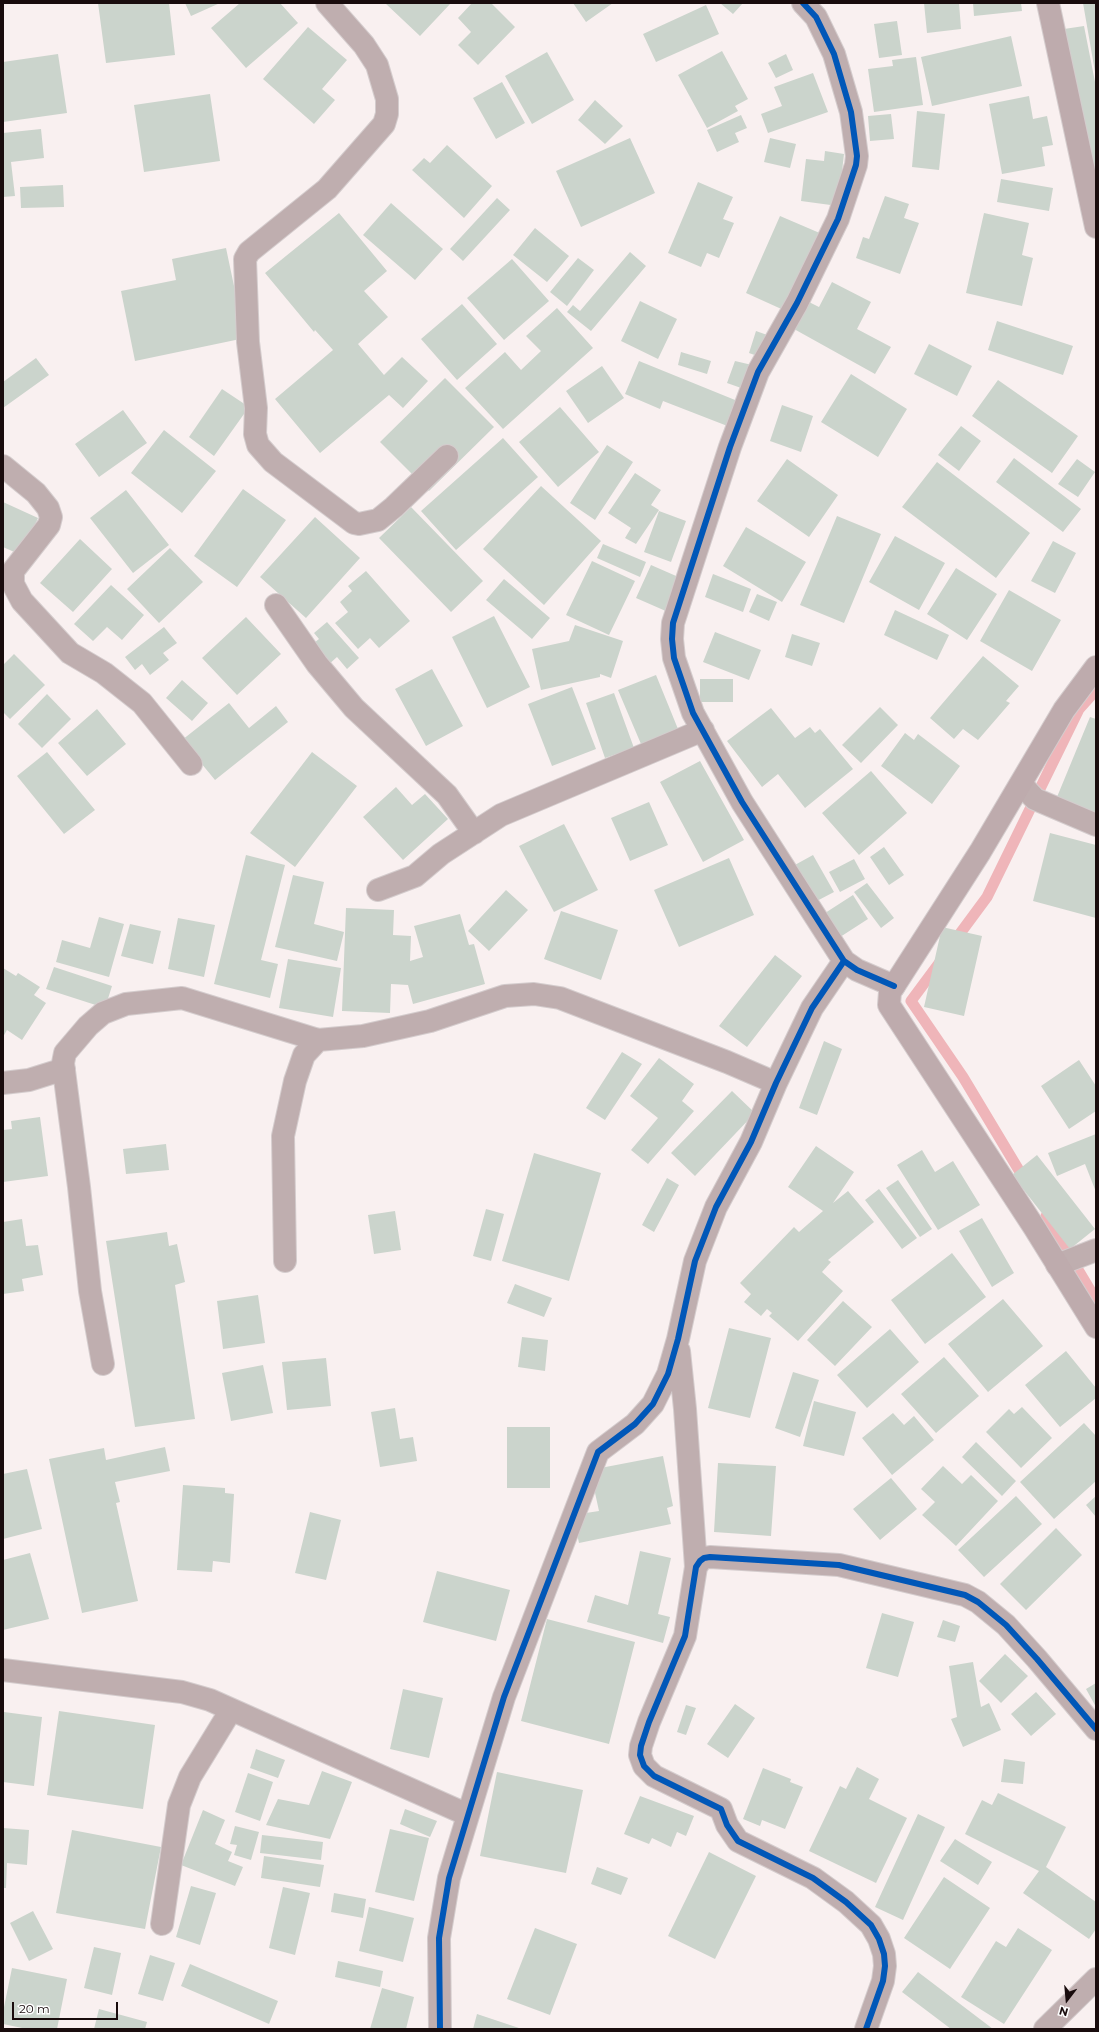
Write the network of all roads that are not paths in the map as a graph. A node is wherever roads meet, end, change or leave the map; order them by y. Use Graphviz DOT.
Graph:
graph roads {
  1 [pos="327,3"];
  2 [pos="803,3"];
  3 [pos="1048,3"];
  4 [pos="1096,227"];
  5 [pos="447,456"];
  6 [pos="3,466"];
  7 [pos="276,605"];
  8 [pos="1096,667"];
  9 [pos="703,730"];
  10 [pos="191,764"];
  11 [pos="1021,784"];
  12 [pos="1096,825"];
  13 [pos="474,833"];
  14 [pos="378,890"];
  15 [pos="844,961"];
  16 [pos="894,986"];
  17 [pos="318,1040"];
  18 [pos="64,1069"];
  19 [pos="3,1083"];
  20 [pos="776,1083"];
  21 [pos="1096,1250"];
  22 [pos="285,1261"];
  23 [pos="1058,1265"];
  24 [pos="1096,1327"];
  25 [pos="678,1339"];
  26 [pos="104,1364"];
  27 [pos="696,1567"];
  28 [pos="3,1670"];
  29 [pos="231,1710"];
  30 [pos="1096,1729"];
  31 [pos="468,1815"];
  32 [pos="162,1924"];
  33 [pos="1096,1979"];
  34 [pos="440,2029"];
  35 [pos="866,2029"];
  36 [pos="1045,2029"];
  1 -- 5 [label="street"];
  2 -- 9 [label="street"];
  3 -- 4 [label="street"];
  6 -- 10 [label="street"];
  7 -- 13 [label="street"];
  8 -- 11 [label="street"];
  9 -- 13 [label="street"];
  9 -- 15 [label="street"];
  11 -- 12 [label="street"];
  11 -- 16 [label="street"];
  13 -- 14 [label="street"];
  15 -- 16 [label="street"];
  15 -- 20 [label="street"];
  16 -- 23 [label="street"];
  17 -- 18 [label="street"];
  17 -- 20 [label="street"];
  17 -- 22 [label="street"];
  18 -- 19 [label="street"];
  18 -- 26 [label="street"];
  20 -- 25 [label="street"];
  21 -- 23 [label="street"];
  23 -- 24 [label="street"];
  25 -- 27 [label="street"];
  25 -- 31 [label="street"];
  27 -- 30 [label="street"];
  27 -- 35 [label="street"];
  28 -- 29 [label="street"];
  29 -- 31 [label="street"];
  29 -- 32 [label="street"];
  31 -- 34 [label="street"];
  33 -- 36 [label="street"];
}
